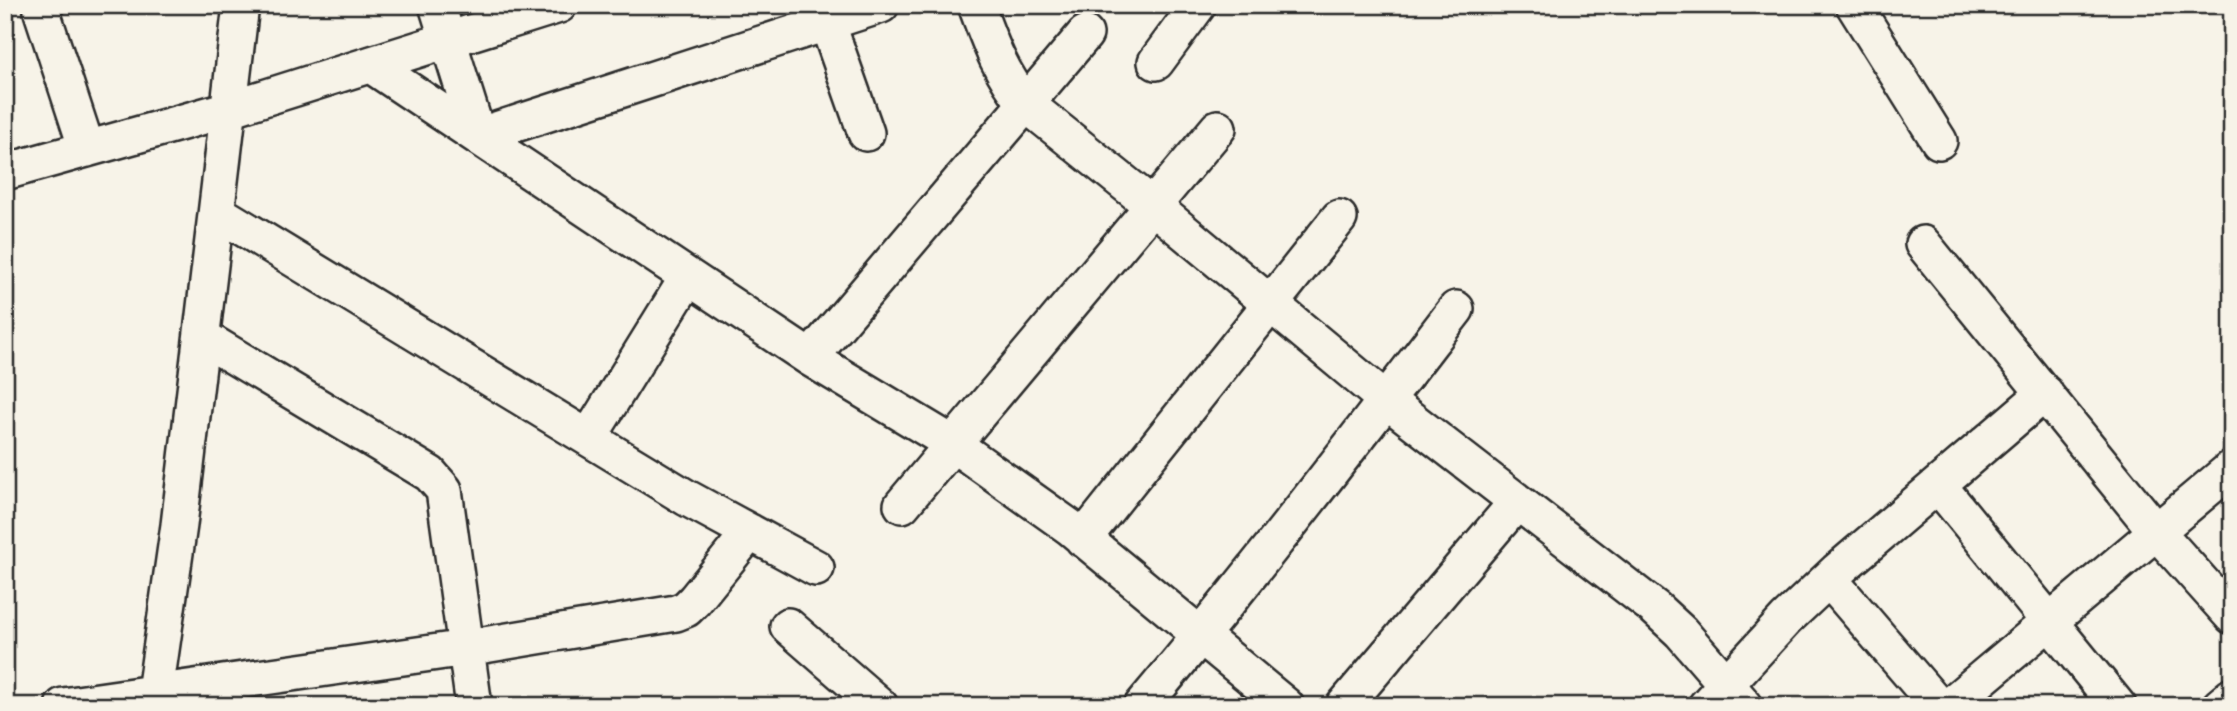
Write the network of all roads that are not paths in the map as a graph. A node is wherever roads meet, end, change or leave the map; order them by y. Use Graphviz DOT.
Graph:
graph roads {
  1 [pos="46,5"];
  2 [pos="242,5"];
  3 [pos="437,5"];
  4 [pos="559,5"];
  5 [pos="881,5"];
  6 [pos="976,5"];
  7 [pos="1198,5"];
  8 [pos="1854,5"];
  9 [pos="824,14"];
  10 [pos="1085,34"];
  11 [pos="449,41"];
  12 [pos="1156,62"];
  13 [pos="371,65"];
  14 [pos="1026,104"];
  15 [pos="229,109"];
  16 [pos="1218,128"];
  17 [pos="866,133"];
  18 [pos="478,136"];
  19 [pos="1939,141"];
  20 [pos="87,149"];
  21 [pos="5,172"];
  22 [pos="1153,206"];
  23 [pos="217,212"];
  24 [pos="1339,218"];
  25 [pos="1923,244"];
  26 [pos="688,277"];
  27 [pos="1269,303"];
  28 [pos="1456,309"];
  29 [pos="202,337"];
  30 [pos="810,358"];
  31 [pos="2045,393"];
  32 [pos="1386,400"];
  33 [pos="589,437"];
  34 [pos="953,443"];
  35 [pos="2232,468"];
  36 [pos="1937,485"];
  37 [pos="1517,502"];
  38 [pos="902,505"];
  39 [pos="2156,531"];
  40 [pos="750,532"];
  41 [pos="1083,539"];
  42 [pos="816,568"];
  43 [pos="1829,579"];
  44 [pos="2232,616"];
  45 [pos="2048,622"];
  46 [pos="788,626"];
  47 [pos="1201,635"];
  48 [pos="466,648"];
  49 [pos="2232,696"];
  50 [pos="154,699"];
  51 [pos="1726,699"];
  52 [pos="63,706"];
  53 [pos="474,706"];
  54 [pos="880,706"];
  55 [pos="1142,706"];
  56 [pos="1286,706"];
  57 [pos="1344,706"];
  58 [pos="1938,706"];
  59 [pos="1949,706"];
  60 [pos="2118,706"];
  61 [pos="2220,706"];
  1 -- 20 [label="street"];
  2 -- 15 [label="street"];
  3 -- 11 [label="street"];
  4 -- 11 [label="street"];
  5 -- 9 [label="street"];
  6 -- 14 [label="street"];
  7 -- 12 [label="street"];
  8 -- 19 [label="street"];
  9 -- 17 [label="street"];
  9 -- 18 [label="street"];
  10 -- 14 [label="street"];
  11 -- 13 [label="street"];
  11 -- 18 [label="street"];
  13 -- 15 [label="street"];
  13 -- 18 [label="street"];
  14 -- 22 [label="street"];
  14 -- 30 [label="street"];
  15 -- 20 [label="street"];
  15 -- 23 [label="street"];
  16 -- 22 [label="street"];
  18 -- 26 [label="street"];
  20 -- 21 [label="street"];
  22 -- 27 [label="street"];
  22 -- 34 [label="street"];
  23 -- 29 [label="street"];
  23 -- 33 [label="street"];
  24 -- 27 [label="street"];
  25 -- 31 [label="street"];
  26 -- 30 [label="street"];
  26 -- 33 [label="street"];
  27 -- 32 [label="street"];
  27 -- 41 [label="street"];
  28 -- 32 [label="street"];
  29 -- 48 [label="street"];
  29 -- 50 [label="street"];
  30 -- 34 [label="street"];
  31 -- 36 [label="street"];
  31 -- 39 [label="street"];
  32 -- 37 [label="street"];
  32 -- 47 [label="street"];
  33 -- 40 [label="street"];
  34 -- 38 [label="street"];
  34 -- 41 [label="street"];
  35 -- 39 [label="street"];
  36 -- 43 [label="street"];
  36 -- 45 [label="street"];
  37 -- 51 [label="street"];
  37 -- 57 [label="street"];
  39 -- 44 [label="street"];
  39 -- 45 [label="street"];
  40 -- 42 [label="street"];
  40 -- 48 [label="street"];
  41 -- 47 [label="street"];
  43 -- 51 [label="street"];
  43 -- 58 [label="street"];
  45 -- 59 [label="street"];
  45 -- 60 [label="street"];
  46 -- 54 [label="street"];
  47 -- 55 [label="street"];
  47 -- 56 [label="street"];
  48 -- 50 [label="street"];
  48 -- 53 [label="street"];
  49 -- 61 [label="street"];
  50 -- 52 [label="street"];
}
